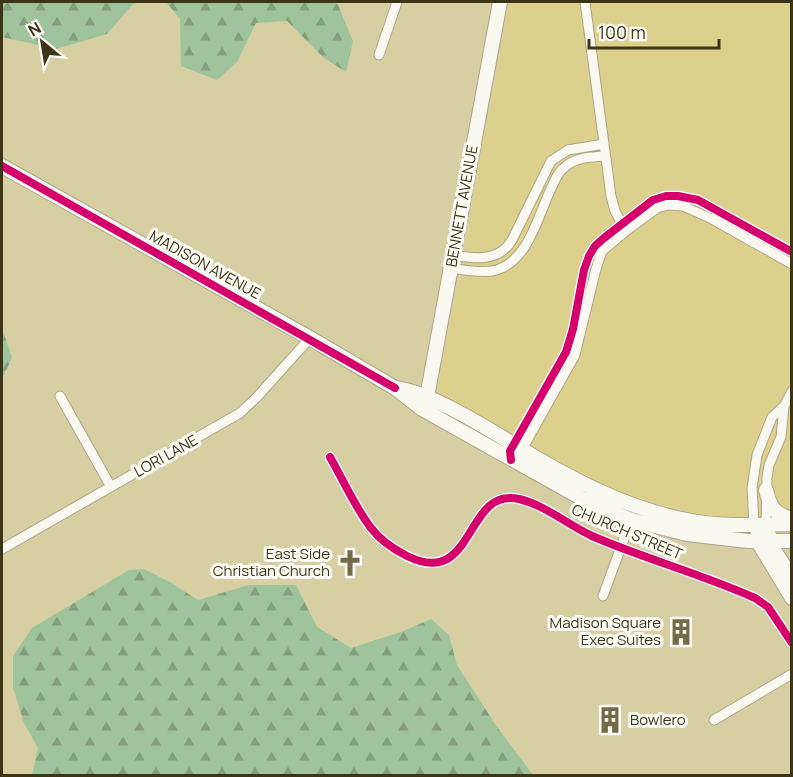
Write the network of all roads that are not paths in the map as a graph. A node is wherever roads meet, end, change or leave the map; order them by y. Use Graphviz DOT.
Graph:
graph roads {
  1 [pos="397,2"];
  2 [pos="500,2"];
  3 [pos="585,2"];
  4 [pos="379,54"];
  5 [pos="604,144"];
  6 [pos="605,156"];
  7 [pos="2,166"];
  8 [pos="624,226"];
  9 [pos="792,252"];
  10 [pos="452,262"];
  11 [pos="792,264"];
  12 [pos="310,338"];
  13 [pos="792,392"];
  14 [pos="60,396"];
  15 [pos="424,403"];
  16 [pos="784,406"];
  17 [pos="519,447"];
  18 [pos="330,457"];
  19 [pos="511,460"];
  20 [pos="111,487"];
  21 [pos="766,490"];
  22 [pos="633,513"];
  23 [pos="792,519"];
  24 [pos="792,524"];
  25 [pos="760,525"];
  26 [pos="764,541"];
  27 [pos="792,541"];
  28 [pos="2,546"];
  29 [pos="620,548"];
  30 [pos="792,578"];
  31 [pos="603,596"];
  32 [pos="792,598"];
  33 [pos="792,643"];
  34 [pos="792,674"];
  35 [pos="714,720"];
  1 -- 4 [label="street"];
  2 -- 10 [label="main road, BENNETT AVENUE"];
  3 -- 5 [label="street"];
  5 -- 6 [label="street"];
  5 -- 10 [label="street"];
  6 -- 8 [label="street"];
  6 -- 10 [label="street"];
  7 -- 12 [label="main road, MADISON AVENUE"];
  8 -- 9 [label="street"];
  8 -- 11 [label="street"];
  8 -- 17 [label="street"];
  10 -- 15 [label="main road, BENNETT AVENUE"];
  12 -- 15 [label="main road, MADISON AVENUE"];
  12 -- 20 [label="street, LORI LANE"];
  13 -- 16 [label="street"];
  14 -- 20 [label="street"];
  15 -- 17 [label="main road, MADISON AVENUE"];
  15 -- 19 [label="main road, MADISON AVENUE"];
  16 -- 21 [label="street"];
  16 -- 25 [label="street"];
  17 -- 19 [label="street"];
  17 -- 22 [label="main road, MADISON AVENUE"];
  18 -- 29 [label="street, CHURCH STREET"];
  19 -- 22 [label="main road, MADISON AVENUE"];
  20 -- 28 [label="street, LORI LANE"];
  21 -- 23 [label="main road"];
  21 -- 25 [label="street"];
  22 -- 25 [label="main road, MADISON AVENUE"];
  22 -- 26 [label="main road, MADISON AVENUE"];
  22 -- 29 [label="street"];
  24 -- 25 [label="main road, MADISON AVENUE"];
  25 -- 26 [label="main road"];
  26 -- 27 [label="main road, MADISON AVENUE"];
  26 -- 30 [label="main road"];
  26 -- 32 [label="main road"];
  29 -- 31 [label="street"];
  29 -- 33 [label="street, CHURCH STREET"];
  34 -- 35 [label="street"];
}
